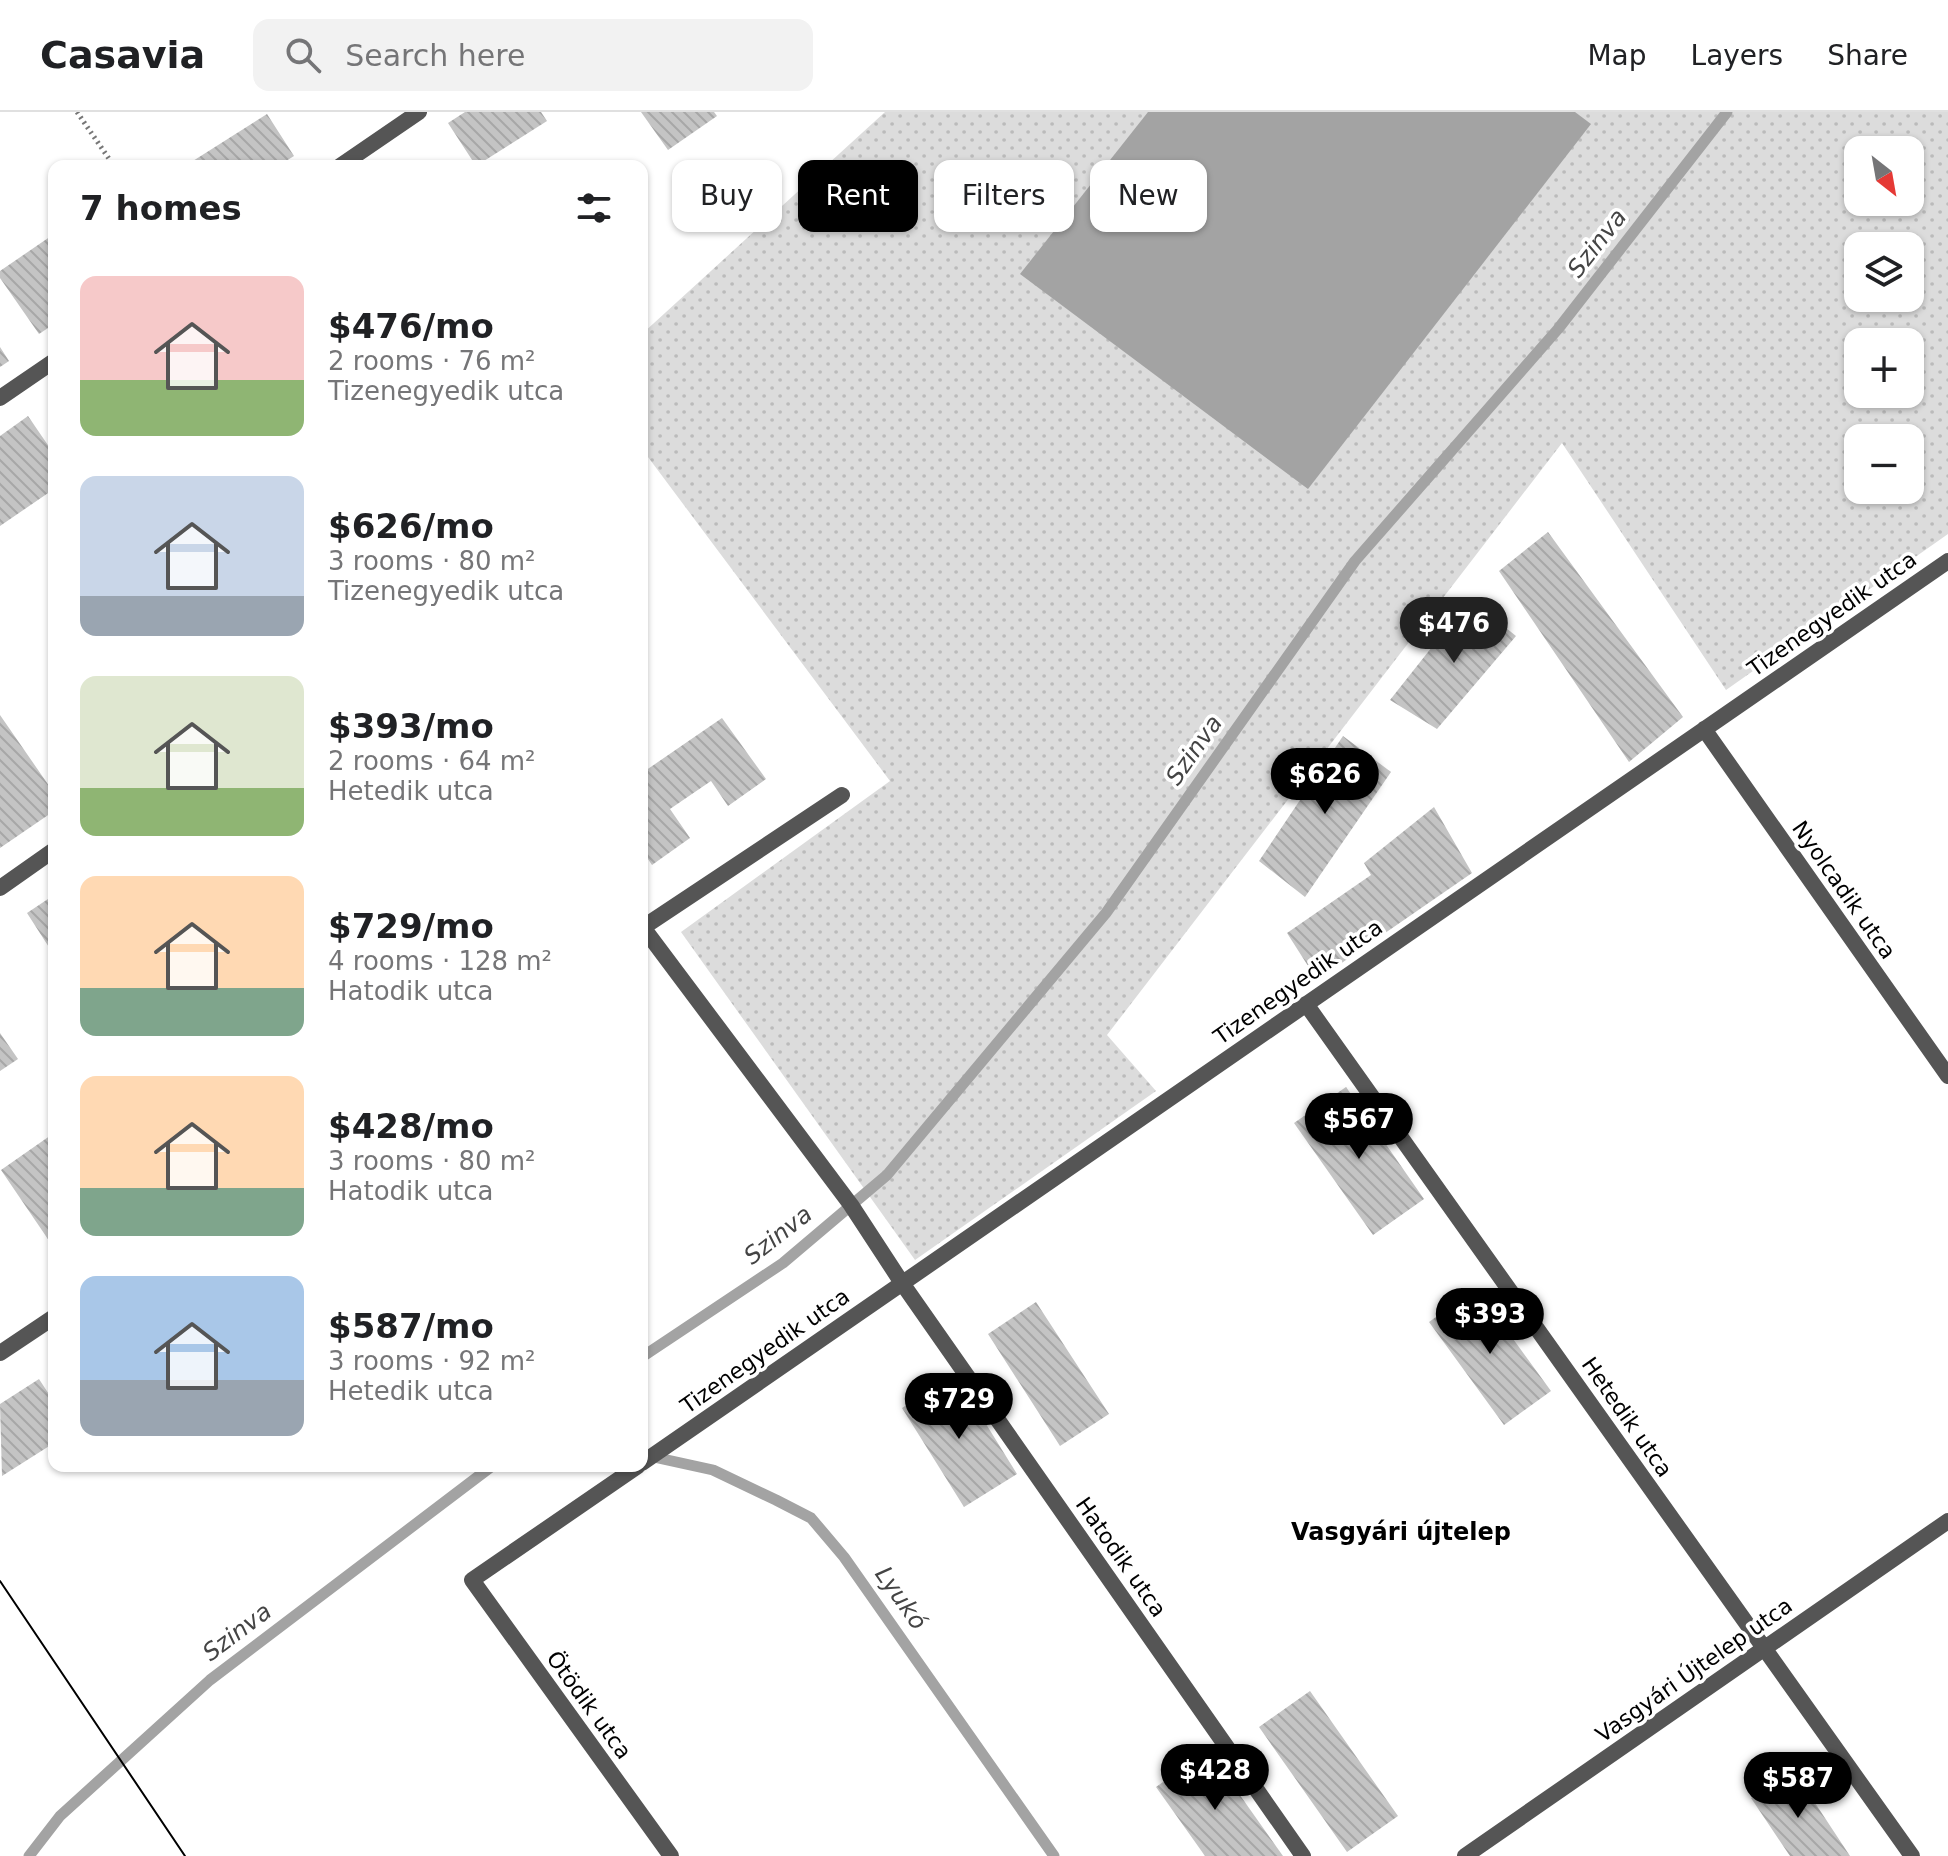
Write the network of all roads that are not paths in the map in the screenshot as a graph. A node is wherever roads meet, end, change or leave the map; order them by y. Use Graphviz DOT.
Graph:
graph roads {
  1 [pos="419,112"];
  2 [pos="349,160"];
  3 [pos="48,365"];
  4 [pos="0,398"];
  5 [pos="1948,561"];
  6 [pos="1704,729"];
  7 [pos="842,795"];
  8 [pos="48,854"];
  9 [pos="0,888"];
  10 [pos="648,923"];
  11 [pos="648,935"];
  12 [pos="1306,1004"];
  13 [pos="1948,1076"];
  14 [pos="902,1283"];
  15 [pos="48,1321"];
  16 [pos="0,1353"];
  17 [pos="648,1459"];
  18 [pos="628,1472"];
  19 [pos="1948,1521"];
  20 [pos="1764,1648"];
  21 [pos="671,1856"];
  22 [pos="1303,1856"];
  23 [pos="1465,1856"];
  24 [pos="1912,1856"];
  1 -- 2 [label="street"];
  3 -- 4 [label="street"];
  5 -- 6 [label="street, Tizenegyedik utca"];
  6 -- 12 [label="street, Tizenegyedik utca"];
  6 -- 13 [label="street, Nyolcadik utca"];
  7 -- 10 [label="street"];
  8 -- 9 [label="street"];
  11 -- 14 [label="street, Hatodik utca"];
  12 -- 14 [label="street, Tizenegyedik utca"];
  12 -- 20 [label="street, Hetedik utca"];
  14 -- 17 [label="street, Tizenegyedik utca"];
  14 -- 22 [label="street, Hatodik utca"];
  15 -- 16 [label="street"];
  18 -- 21 [label="street, Ötödik utca"];
  19 -- 20 [label="street, Vasgyári Újtelep utca"];
  20 -- 23 [label="street, Vasgyári Újtelep utca"];
  20 -- 24 [label="street, Hetedik utca"];
}
